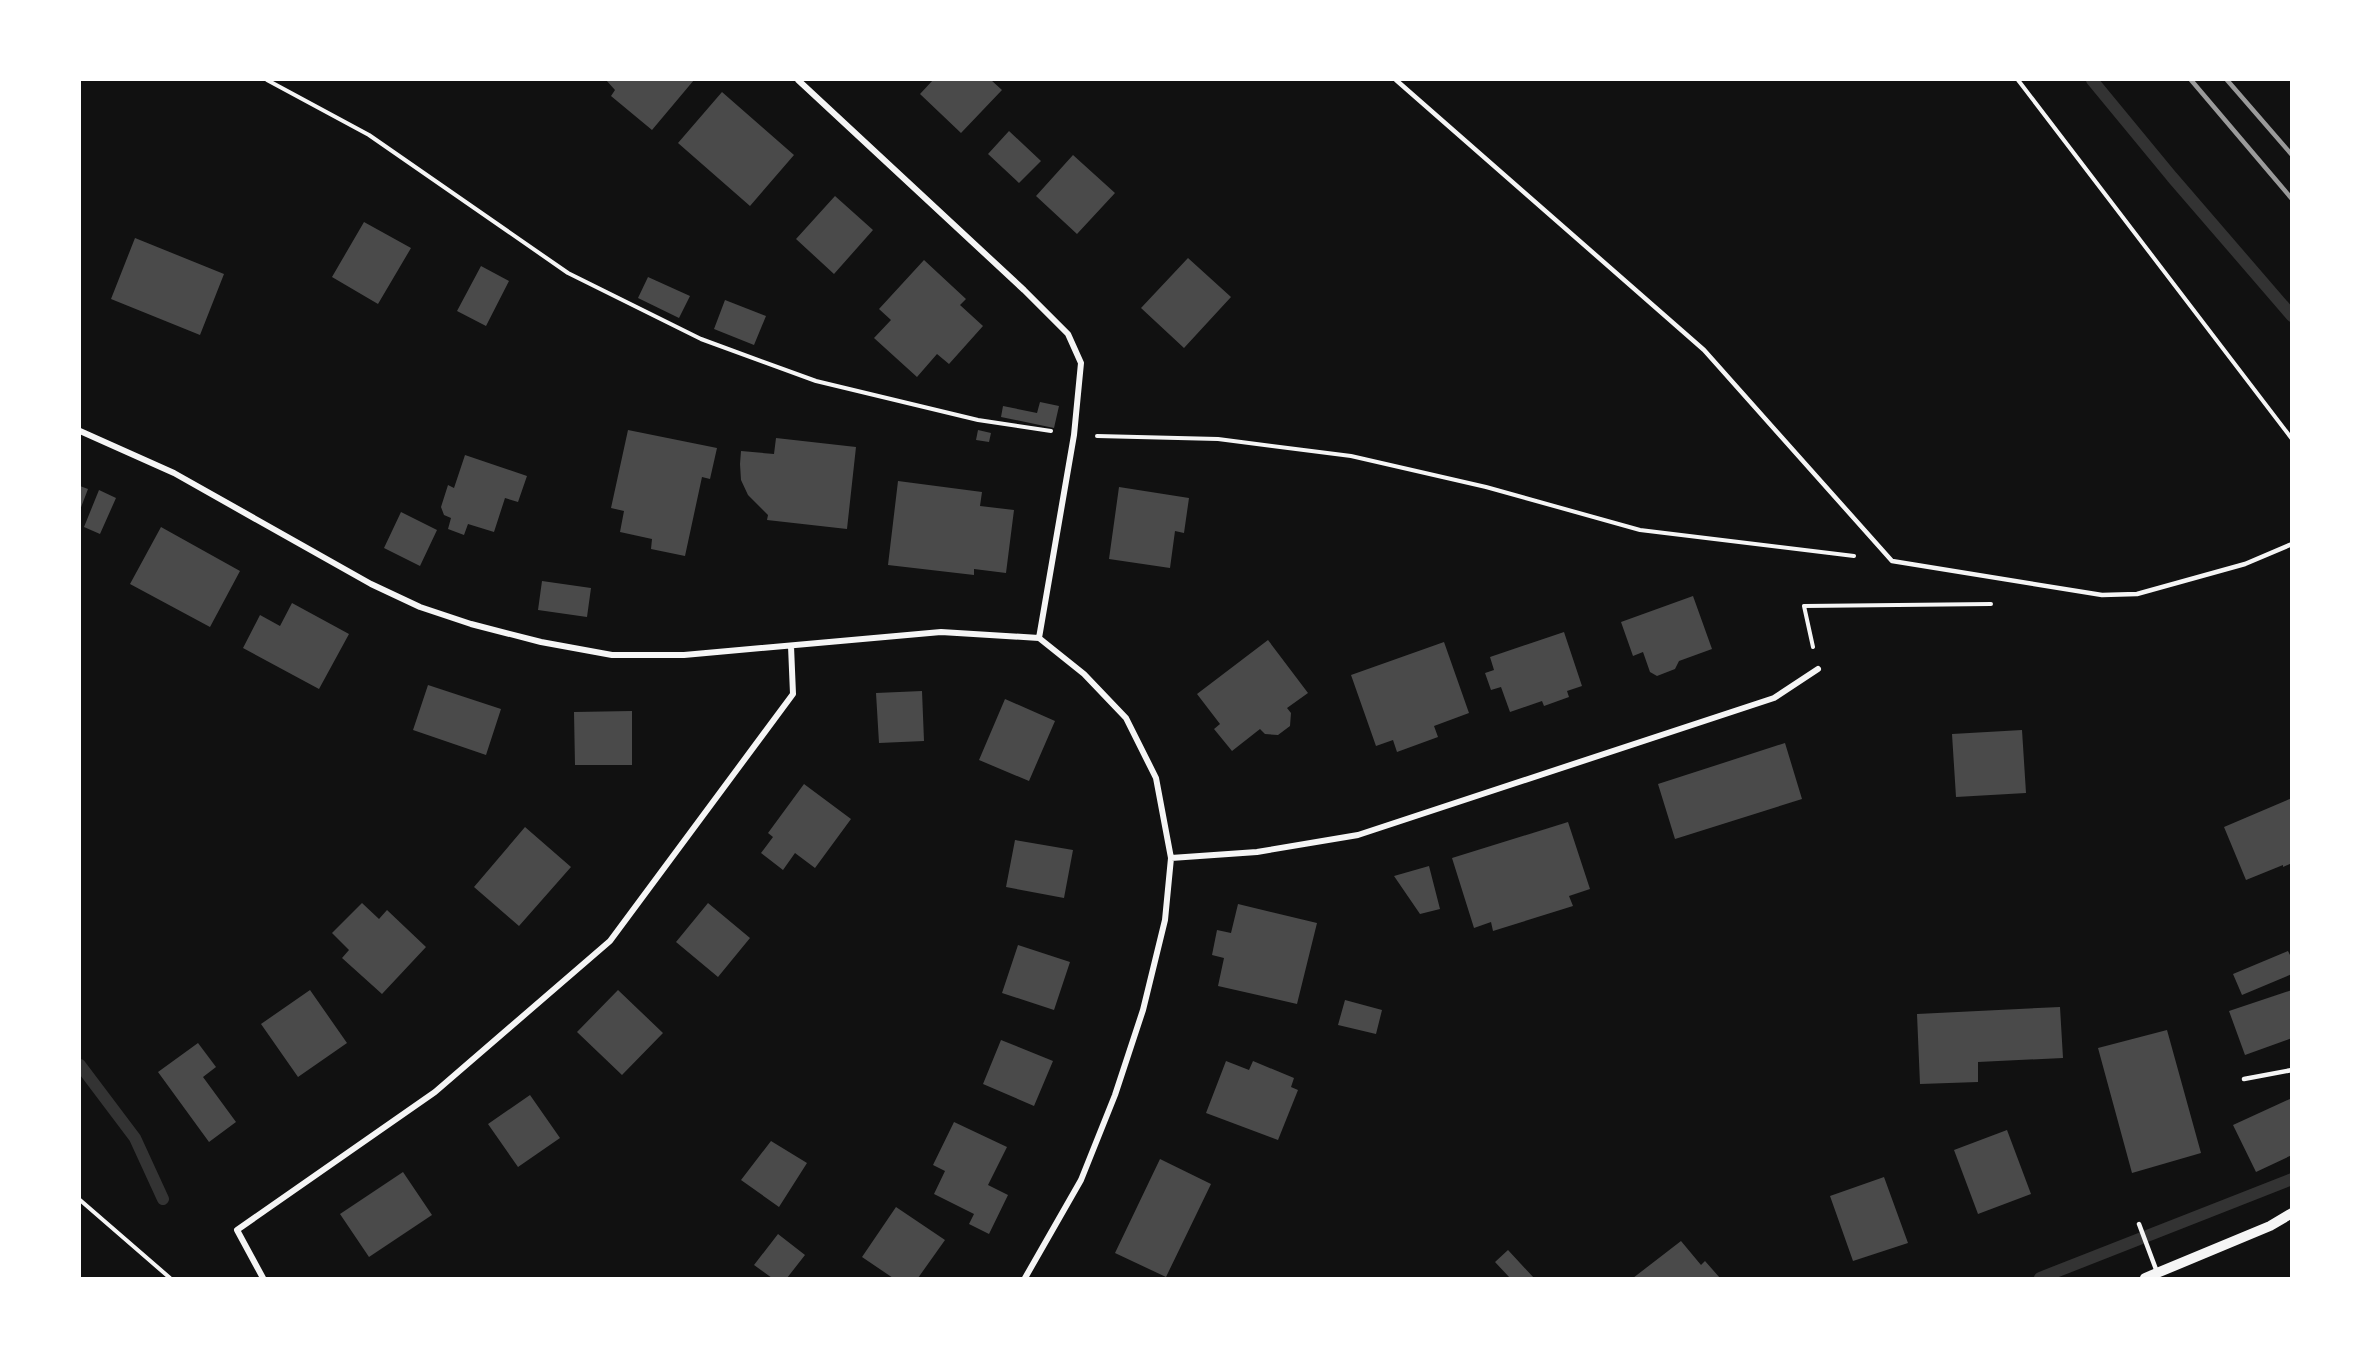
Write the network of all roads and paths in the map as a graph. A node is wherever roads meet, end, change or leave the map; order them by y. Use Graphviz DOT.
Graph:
graph roads {
  1 [pos="267,80"];
  2 [pos="798,80"];
  3 [pos="1396,80"];
  4 [pos="2018,80"];
  5 [pos="80,430"];
  6 [pos="1074,435"];
  7 [pos="2292,439"];
  8 [pos="2292,544"];
  9 [pos="1892,561"];
  10 [pos="1995,604"];
  11 [pos="1039,638"];
  12 [pos="790,646"];
  13 [pos="1818,669"];
  14 [pos="1171,858"];
  15 [pos="2292,1070"];
  16 [pos="2244,1078"];
  17 [pos="80,1200"];
  18 [pos="2292,1213"];
  19 [pos="2139,1224"];
  20 [pos="2158,1274"];
  21 [pos="171,1278"];
  22 [pos="263,1278"];
  23 [pos="1025,1278"];
  24 [pos="2145,1278"];
  1 -- 6 [label="path"];
  2 -- 6 [label="street"];
  3 -- 9 [label="lane"];
  4 -- 7 [label="path"];
  5 -- 12 [label="street"];
  6 -- 9 [label="path"];
  6 -- 11 [label="street"];
  8 -- 9 [label="lane"];
  10 -- 13 [label="path"];
  11 -- 12 [label="street"];
  11 -- 14 [label="street"];
  12 -- 22 [label="street"];
  13 -- 14 [label="street"];
  14 -- 23 [label="street"];
  15 -- 16 [label="lane"];
  17 -- 21 [label="path"];
  18 -- 20 [label="street"];
  19 -- 20 [label="lane"];
  20 -- 24 [label="street"];
}
